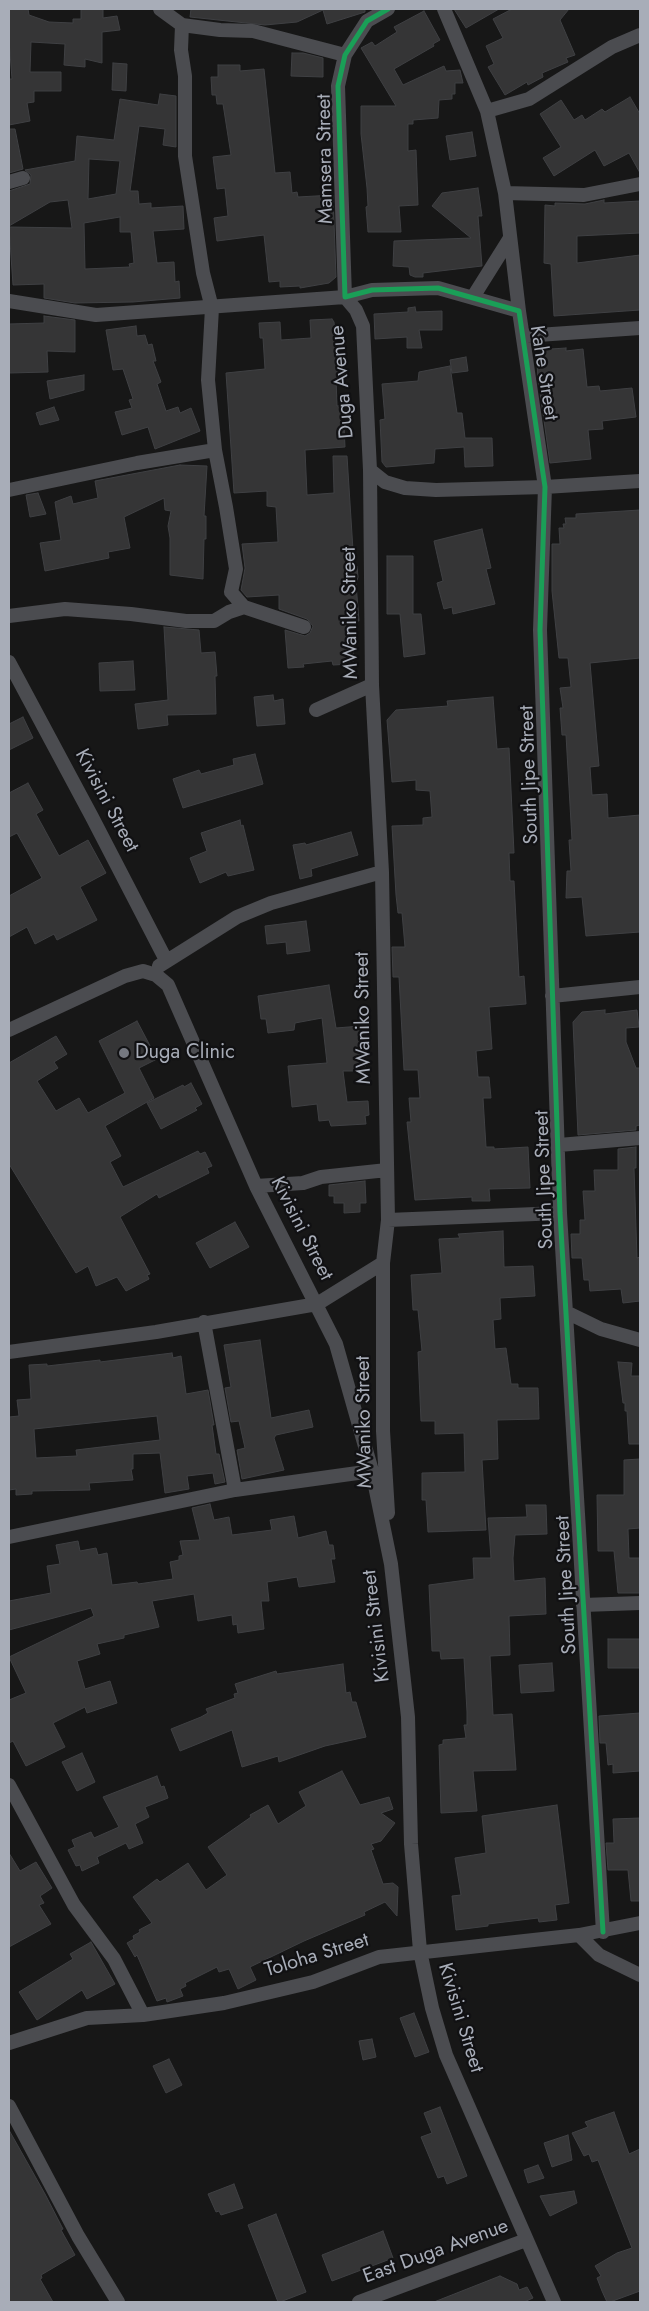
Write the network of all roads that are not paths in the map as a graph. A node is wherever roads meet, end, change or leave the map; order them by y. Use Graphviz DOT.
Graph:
graph roads {
  1 [pos="160,9"];
  2 [pos="388,9"];
  3 [pos="444,9"];
  4 [pos="182,25"];
  5 [pos="640,34"];
  6 [pos="346,55"];
  7 [pos="487,111"];
  8 [pos="23,178"];
  9 [pos="9,182"];
  10 [pos="640,184"];
  11 [pos="505,193"];
  12 [pos="510,238"];
  13 [pos="345,297"];
  14 [pos="473,297"];
  15 [pos="9,301"];
  16 [pos="212,308"];
  17 [pos="519,311"];
  18 [pos="640,328"];
  19 [pos="523,336"];
  20 [pos="215,450"];
  21 [pos="370,470"];
  22 [pos="640,481"];
  23 [pos="546,487"];
  24 [pos="9,490"];
  25 [pos="244,607"];
  26 [pos="9,616"];
  27 [pos="304,626"];
  28 [pos="9,662"];
  29 [pos="372,685"];
  30 [pos="316,710"];
  31 [pos="382,872"];
  32 [pos="166,960"];
  33 [pos="149,973"];
  34 [pos="640,987"];
  35 [pos="552,996"];
  36 [pos="9,1030"];
  37 [pos="640,1138"];
  38 [pos="559,1145"];
  39 [pos="387,1170"];
  40 [pos="256,1186"];
  41 [pos="560,1213"];
  42 [pos="388,1220"];
  43 [pos="383,1263"];
  44 [pos="317,1304"];
  45 [pos="566,1312"];
  46 [pos="204,1322"];
  47 [pos="640,1340"];
  48 [pos="9,1352"];
  49 [pos="372,1471"];
  50 [pos="235,1490"];
  51 [pos="9,1536"];
  52 [pos="391,1564"];
  53 [pos="640,1603"];
  54 [pos="584,1605"];
  55 [pos="9,1785"];
  56 [pos="640,1923"];
  57 [pos="603,1932"];
  58 [pos="579,1935"];
  59 [pos="420,1951"];
  60 [pos="640,1975"];
  61 [pos="144,2015"];
  62 [pos="9,2044"];
  63 [pos="9,2106"];
  64 [pos="526,2240"];
  65 [pos="118,2302"];
  66 [pos="359,2302"];
  67 [pos="554,2302"];
  1 -- 4 [label="street"];
  2 -- 6 [label="street, Mamsera Street"];
  3 -- 7 [label="street, Kahe Street"];
  4 -- 6 [label="street"];
  4 -- 16 [label="street"];
  5 -- 7 [label="street"];
  6 -- 13 [label="street, Mamsera Street"];
  7 -- 11 [label="street, Kahe Street"];
  8 -- 9 [label="street"];
  10 -- 11 [label="street"];
  11 -- 12 [label="street, Kahe Street"];
  12 -- 14 [label="street"];
  12 -- 17 [label="street, Kahe Street"];
  13 -- 14 [label="street, Kahe Street"];
  13 -- 16 [label="street, Duga Avenue"];
  13 -- 21 [label="street, Duga Avenue"];
  14 -- 17 [label="street, Kahe Street"];
  15 -- 16 [label="street, Duga Avenue"];
  16 -- 20 [label="street"];
  17 -- 19 [label="street, Kahe Street"];
  18 -- 19 [label="street"];
  19 -- 23 [label="street, Kahe Street"];
  20 -- 24 [label="street"];
  20 -- 25 [label="street"];
  21 -- 23 [label="street"];
  21 -- 29 [label="street, MWaniko Street"];
  22 -- 23 [label="street"];
  23 -- 35 [label="street, South Jipe Street"];
  25 -- 26 [label="street"];
  25 -- 27 [label="street"];
  28 -- 32 [label="street, Kivisini Street"];
  29 -- 30 [label="street"];
  29 -- 31 [label="street, MWaniko Street"];
  31 -- 32 [label="street"];
  31 -- 39 [label="street, MWaniko Street"];
  32 -- 33 [label="street"];
  33 -- 36 [label="street"];
  33 -- 40 [label="street, Kivisini Street"];
  34 -- 35 [label="street"];
  35 -- 38 [label="street, South Jipe Street"];
  37 -- 38 [label="street"];
  38 -- 41 [label="street, South Jipe Street"];
  39 -- 40 [label="street"];
  39 -- 42 [label="street, MWaniko Street"];
  40 -- 44 [label="street, Kivisini Street"];
  41 -- 42 [label="street"];
  41 -- 45 [label="street, South Jipe Street"];
  42 -- 43 [label="street, MWaniko Street"];
  43 -- 44 [label="street"];
  43 -- 52 [label="street, MWaniko Street"];
  44 -- 46 [label="street"];
  44 -- 49 [label="street, Kivisini Street"];
  45 -- 47 [label="street"];
  45 -- 54 [label="street, South Jipe Street"];
  46 -- 48 [label="street"];
  46 -- 50 [label="street"];
  49 -- 50 [label="street"];
  49 -- 52 [label="street, Kivisini Street"];
  50 -- 51 [label="street"];
  52 -- 59 [label="street, Kivisini Street"];
  53 -- 54 [label="street"];
  54 -- 57 [label="street, South Jipe Street"];
  55 -- 61 [label="street"];
  56 -- 57 [label="street, Toloha Street"];
  57 -- 58 [label="street, Toloha Street"];
  58 -- 59 [label="street, Toloha Street"];
  58 -- 60 [label="street"];
  59 -- 61 [label="street, Toloha Street"];
  59 -- 64 [label="street, Kivisini Street"];
  61 -- 62 [label="street, Toloha Street"];
  63 -- 65 [label="street"];
  64 -- 66 [label="street, East Duga Avenue"];
  64 -- 67 [label="street, Kivisini Street"];
}
